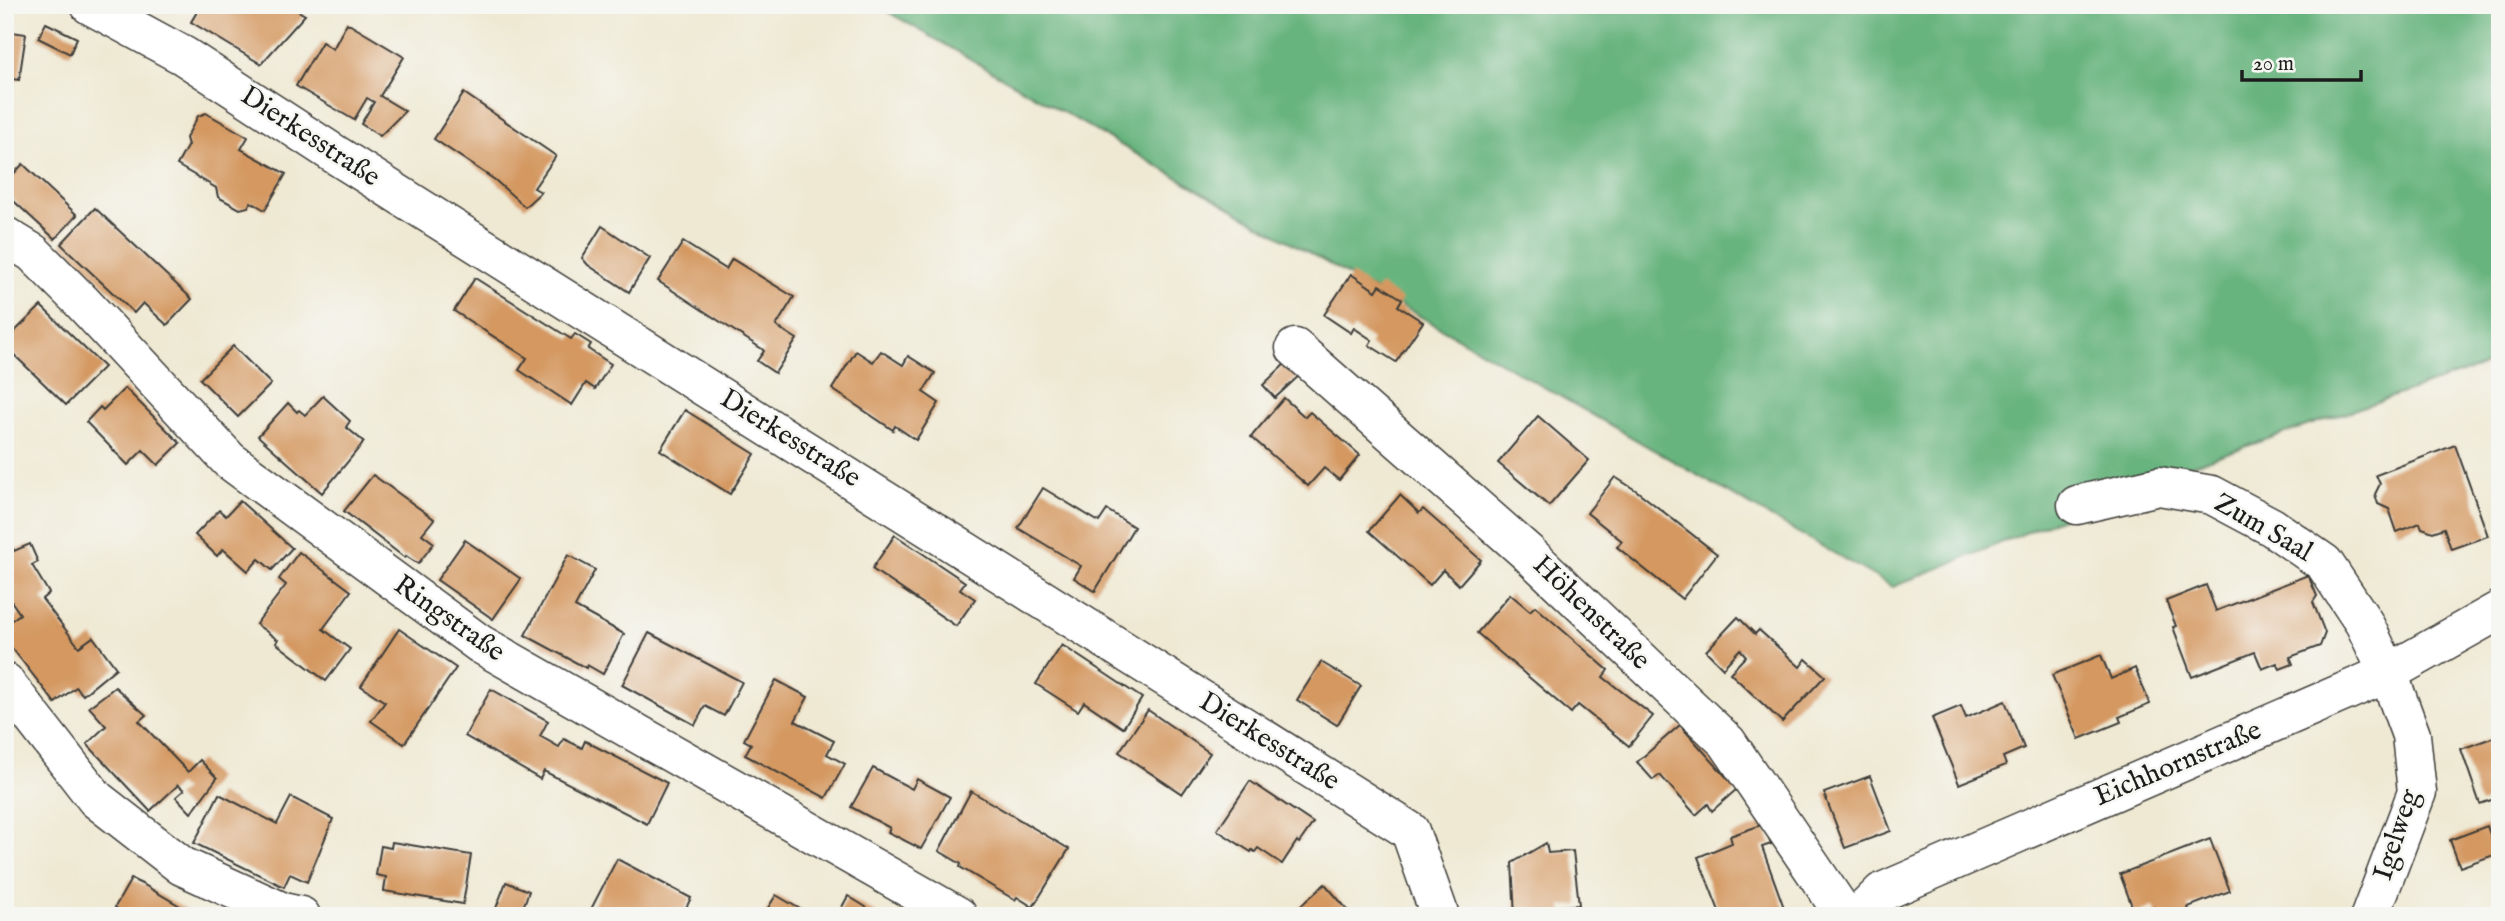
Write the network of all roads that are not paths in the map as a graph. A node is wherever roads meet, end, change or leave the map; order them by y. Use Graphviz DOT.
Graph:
graph roads {
  1 [pos="90,5"];
  2 [pos="5,236"];
  3 [pos="1295,348"];
  4 [pos="2077,505"];
  5 [pos="2500,610"];
  6 [pos="2388,673"];
  7 [pos="5,682"];
  8 [pos="301,916"];
  9 [pos="958,916"];
  10 [pos="1440,916"];
  11 [pos="1845,916"];
  12 [pos="1858,916"];
  13 [pos="2370,916"];
  1 -- 10 [label="street, Dierkesstraße"];
  2 -- 9 [label="street, Ringstraße"];
  3 -- 11 [label="street, Höhenstraße"];
  4 -- 6 [label="street, Zum Saal"];
  5 -- 6 [label="street, Eichhornstraße"];
  6 -- 12 [label="street, Eichhornstraße"];
  6 -- 13 [label="street, Igelweg"];
  7 -- 8 [label="street"];
}
